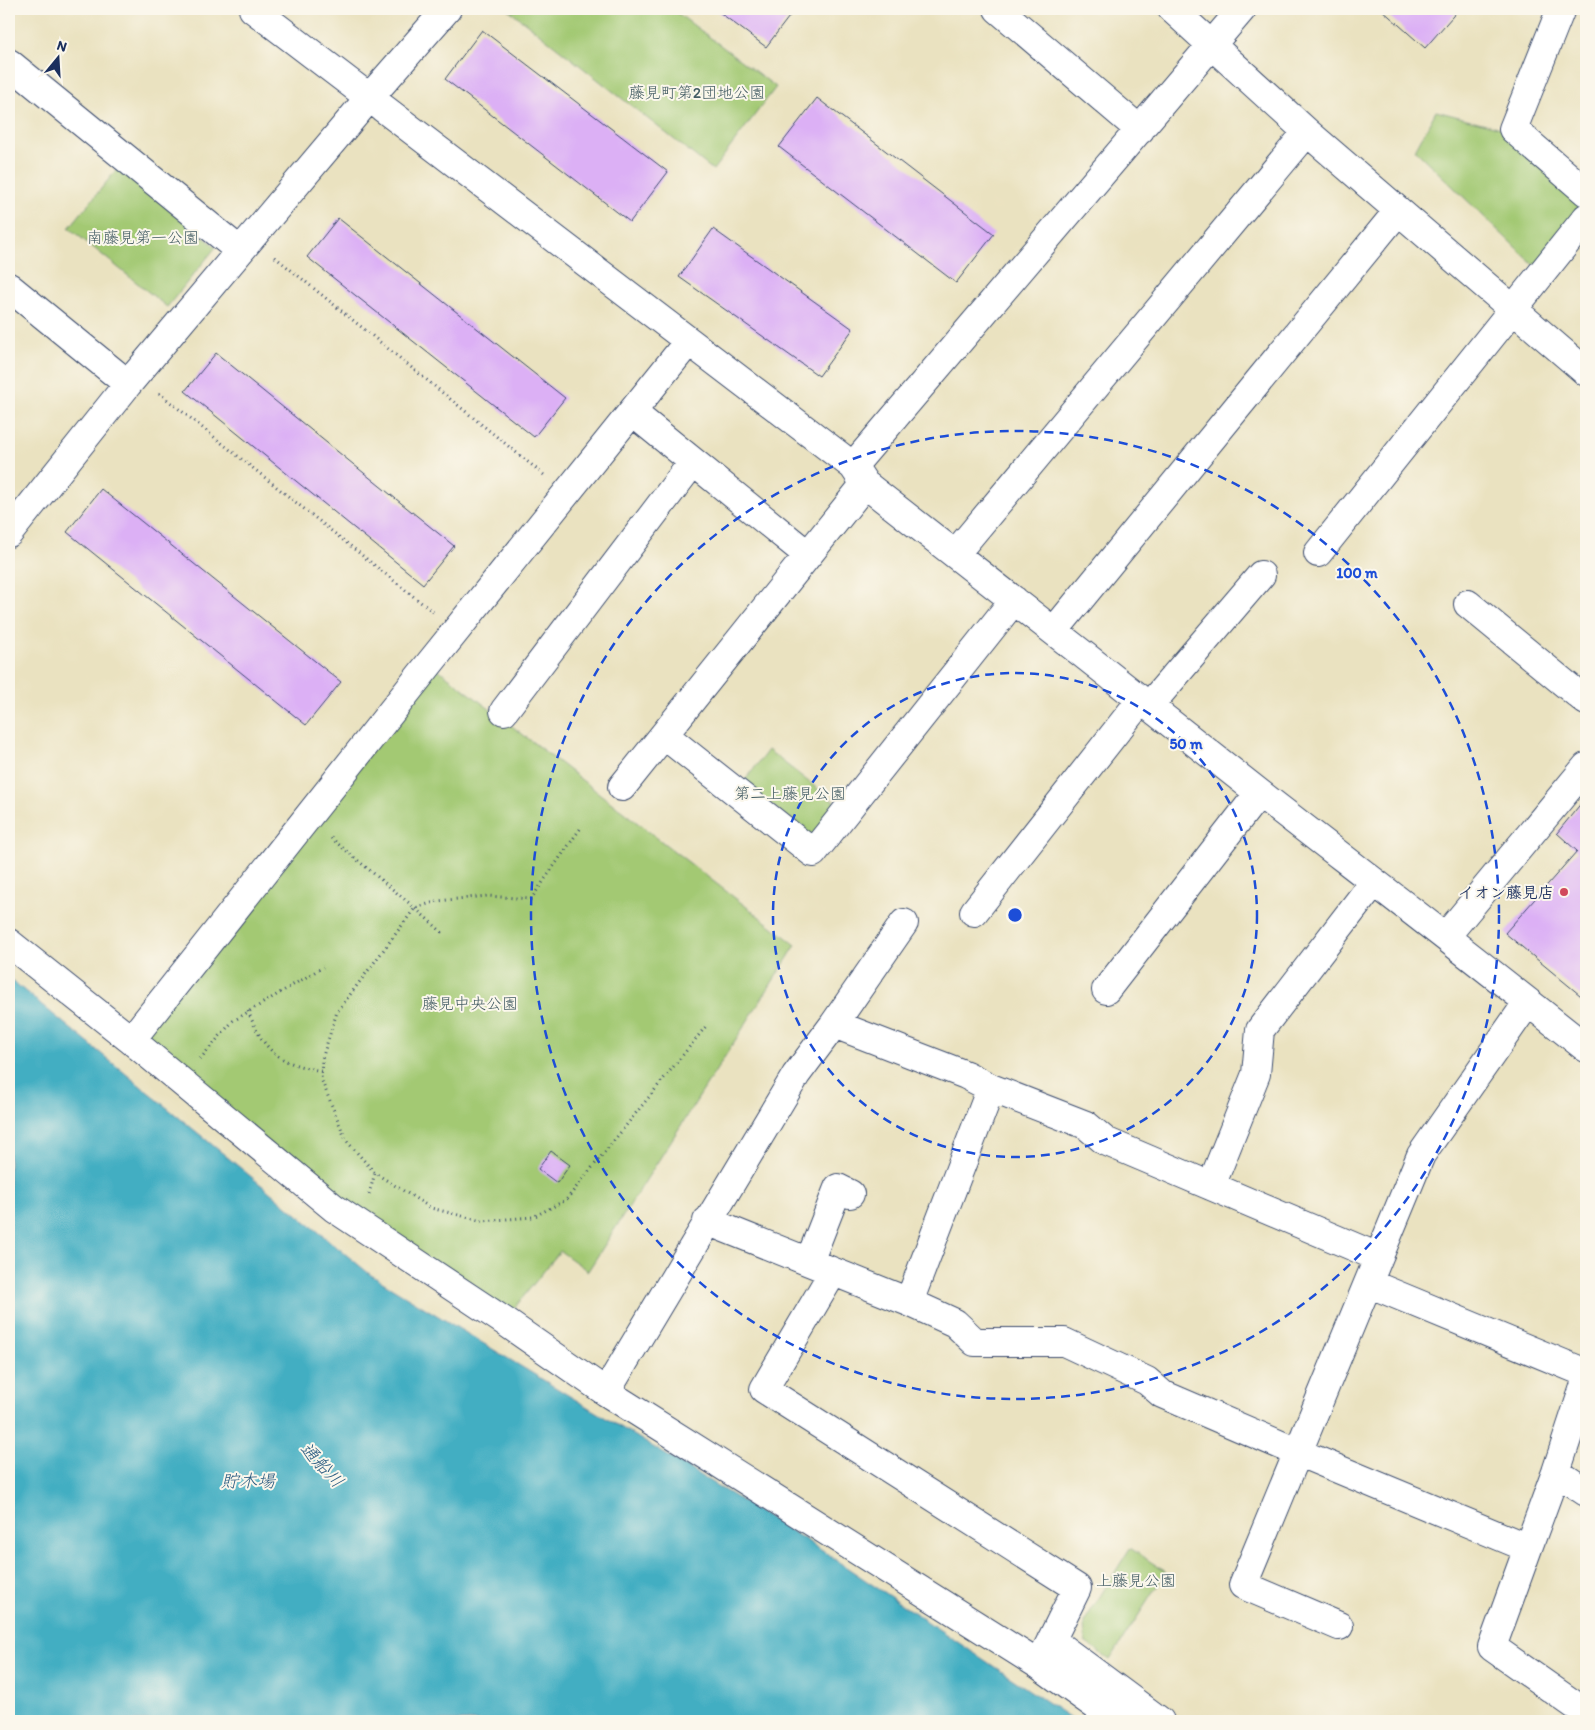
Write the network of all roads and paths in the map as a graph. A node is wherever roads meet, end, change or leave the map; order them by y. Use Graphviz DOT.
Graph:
graph roads {
  1 [pos="254,9"];
  2 [pos="447,9"];
  3 [pos="998,9"];
  4 [pos="1172,9"];
  5 [pos="1242,9"];
  6 [pos="1561,9"];
  7 [pos="1212,44"];
  8 [pos="9,63"];
  9 [pos="369,98"];
  10 [pos="1140,130"];
  11 [pos="1307,132"];
  12 [pos="1586,192"];
  13 [pos="1398,211"];
  14 [pos="1586,218"];
  15 [pos="245,244"];
  16 [pos="9,287"];
  17 [pos="1512,309"];
  18 [pos="688,342"];
  19 [pos="1586,372"];
  20 [pos="132,379"];
  21 [pos="632,412"];
  22 [pos="694,462"];
  23 [pos="859,475"];
  24 [pos="566,493"];
  25 [pos="13,521"];
  26 [pos="1318,553"];
  27 [pos="955,554"];
  28 [pos="808,555"];
  29 [pos="1261,575"];
  30 [pos="1014,600"];
  31 [pos="1468,604"];
  32 [pos="456,630"];
  33 [pos="1054,631"];
  34 [pos="1586,701"];
  35 [pos="1145,703"];
  36 [pos="504,711"];
  37 [pos="664,735"];
  38 [pos="1586,767"];
  39 [pos="622,787"];
  40 [pos="1260,793"];
  41 [pos="307,818"];
  42 [pos="580,829"];
  43 [pos="1374,882"];
  44 [pos="416,908"];
  45 [pos="974,912"];
  46 [pos="904,924"];
  47 [pos="443,933"];
  48 [pos="1446,936"];
  49 [pos="9,943"];
  50 [pos="323,967"];
  51 [pos="1106,990"];
  52 [pos="1528,1002"];
  53 [pos="248,1012"];
  54 [pos="834,1024"];
  55 [pos="706,1025"];
  56 [pos="131,1040"];
  57 [pos="1586,1048"];
  58 [pos="322,1071"];
  59 [pos="181,1082"];
  60 [pos="991,1088"];
  61 [pos="1212,1186"];
  62 [pos="850,1194"];
  63 [pos="707,1221"];
  64 [pos="1378,1256"];
  65 [pos="821,1267"];
  66 [pos="1368,1283"];
  67 [pos="909,1302"];
  68 [pos="1586,1373"];
  69 [pos="1586,1381"];
  70 [pos="606,1392"];
  71 [pos="1297,1452"];
  72 [pos="1556,1472"];
  73 [pos="1586,1492"];
  74 [pos="1528,1548"];
  75 [pos="1339,1626"];
  76 [pos="1052,1640"];
  77 [pos="1039,1665"];
  78 [pos="1586,1713"];
  79 [pos="1117,1721"];
  80 [pos="1160,1721"];
  1 -- 9 [label="street"];
  2 -- 9 [label="street"];
  3 -- 10 [label="street"];
  4 -- 7 [label="street"];
  5 -- 7 [label="street"];
  6 -- 12 [label="street"];
  7 -- 10 [label="street"];
  7 -- 11 [label="street"];
  8 -- 15 [label="street"];
  9 -- 15 [label="street"];
  9 -- 18 [label="street"];
  10 -- 23 [label="street"];
  11 -- 13 [label="street"];
  11 -- 27 [label="street"];
  13 -- 17 [label="street"];
  13 -- 33 [label="street"];
  14 -- 17 [label="street"];
  15 -- 20 [label="street"];
  15 -- 24 [label="path"];
  16 -- 20 [label="street"];
  17 -- 19 [label="street"];
  17 -- 26 [label="street"];
  18 -- 21 [label="street"];
  18 -- 23 [label="street"];
  20 -- 25 [label="street"];
  20 -- 32 [label="path"];
  21 -- 22 [label="street"];
  21 -- 24 [label="street"];
  22 -- 28 [label="street"];
  22 -- 36 [label="street"];
  23 -- 27 [label="street"];
  23 -- 28 [label="street"];
  24 -- 32 [label="street"];
  27 -- 30 [label="street"];
  28 -- 37 [label="street"];
  29 -- 35 [label="street"];
  30 -- 33 [label="street"];
  30 -- 37 [label="street"];
  31 -- 34 [label="street"];
  32 -- 41 [label="street"];
  33 -- 35 [label="street"];
  35 -- 40 [label="street"];
  35 -- 45 [label="street"];
  37 -- 39 [label="street"];
  38 -- 48 [label="street"];
  40 -- 43 [label="street"];
  40 -- 51 [label="street"];
  41 -- 44 [label="path"];
  41 -- 56 [label="street"];
  42 -- 44 [label="path"];
  43 -- 48 [label="street"];
  43 -- 61 [label="street"];
  44 -- 47 [label="path"];
  44 -- 58 [label="path"];
  46 -- 54 [label="street"];
  48 -- 52 [label="street"];
  49 -- 56 [label="street"];
  50 -- 53 [label="path"];
  52 -- 57 [label="street"];
  52 -- 64 [label="street"];
  53 -- 58 [label="path"];
  53 -- 59 [label="path"];
  54 -- 60 [label="street"];
  54 -- 63 [label="street"];
  55 -- 58 [label="path"];
  56 -- 59 [label="street"];
  59 -- 70 [label="street"];
  60 -- 61 [label="street"];
  60 -- 67 [label="street"];
  61 -- 64 [label="street"];
  62 -- 65 [label="street"];
  63 -- 65 [label="street"];
  63 -- 70 [label="street"];
  64 -- 66 [label="street"];
  65 -- 67 [label="street"];
  65 -- 76 [label="street"];
  66 -- 68 [label="street"];
  66 -- 71 [label="street"];
  67 -- 71 [label="street"];
  69 -- 72 [label="street"];
  70 -- 77 [label="street"];
  71 -- 74 [label="street"];
  71 -- 75 [label="street"];
  72 -- 73 [label="street"];
  72 -- 74 [label="street"];
  74 -- 78 [label="street"];
  76 -- 77 [label="street"];
  76 -- 80 [label="street"];
  77 -- 79 [label="street"];
}
